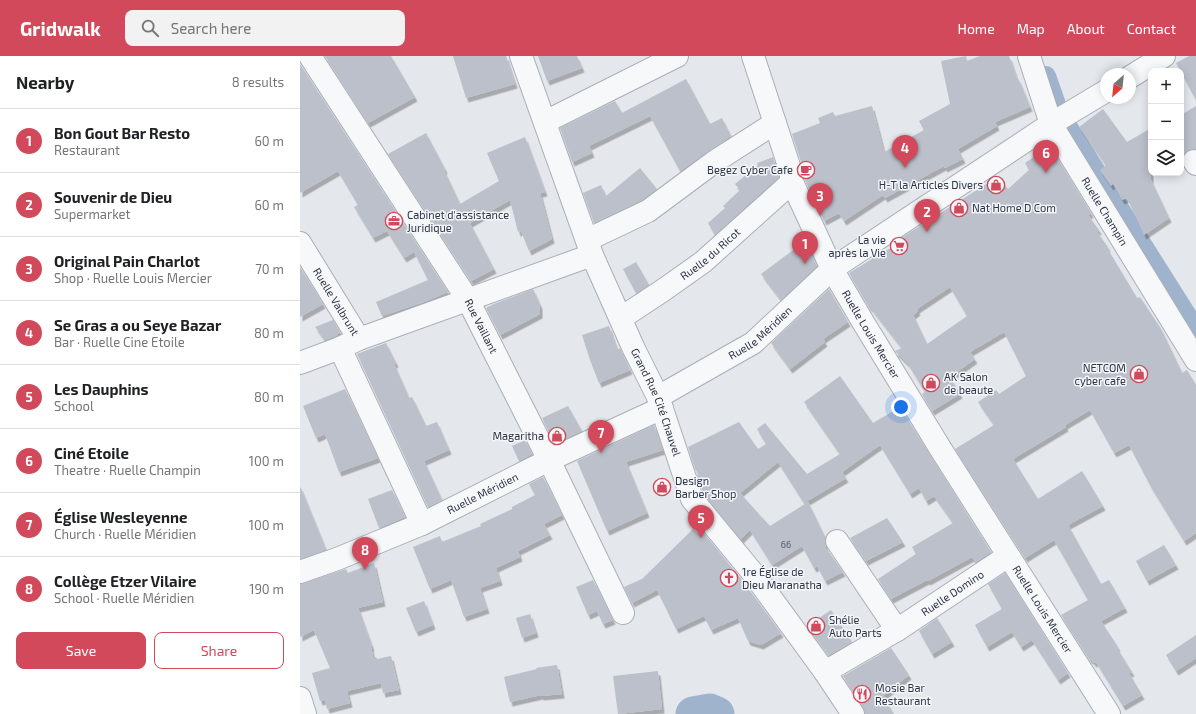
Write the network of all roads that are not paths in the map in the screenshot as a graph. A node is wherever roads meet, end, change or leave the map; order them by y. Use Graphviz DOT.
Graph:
graph roads {
  1 [pos="310,56"];
  2 [pos="521,56"];
  3 [pos="677,56"];
  4 [pos="753,56"];
  5 [pos="1029,56"];
  6 [pos="1164,56"];
  7 [pos="1136,73"];
  8 [pos="1100,95"];
  9 [pos="544,122"];
  10 [pos="775,123"];
  11 [pos="1051,124"];
  12 [pos="792,182"];
  13 [pos="589,248"];
  14 [pos="303,255"];
  15 [pos="832,269"];
  16 [pos="468,300"];
  17 [pos="621,318"];
  18 [pos="360,339"];
  19 [pos="340,348"];
  20 [pos="1196,360"];
  21 [pos="300,363"];
  22 [pos="660,402"];
  23 [pos="549,460"];
  24 [pos="422,524"];
  25 [pos="837,541"];
  26 [pos="1008,556"];
  27 [pos="300,572"];
  28 [pos="623,613"];
  29 [pos="897,630"];
  30 [pos="825,672"];
  31 [pos="300,698"];
  32 [pos="305,714"];
  33 [pos="853,714"];
  34 [pos="1108,714"];
  1 -- 16 [label="street, Rue Vaillant"];
  2 -- 9 [label="street, Grand Rue Cité Chauvel"];
  3 -- 9 [label="street"];
  4 -- 10 [label="street, Ruelle Louis Mercier"];
  5 -- 11 [label="street, Ruelle Champin"];
  6 -- 7 [label="street"];
  8 -- 11 [label="street, Ruelle Méridien"];
  9 -- 13 [label="street, Grand Rue Cité Chauvel"];
  10 -- 12 [label="street, Ruelle Louis Mercier"];
  10 -- 13 [label="street"];
  11 -- 15 [label="street, Ruelle Méridien"];
  11 -- 20 [label="street, Ruelle Champin"];
  12 -- 15 [label="street, Ruelle Louis Mercier"];
  12 -- 17 [label="street, Ruelle du Ricot"];
  13 -- 16 [label="street"];
  13 -- 17 [label="street, Grand Rue Cité Chauvel"];
  14 -- 18 [label="street, Ruelle Valbrunt"];
  15 -- 22 [label="street, Ruelle Méridien"];
  15 -- 26 [label="street, Ruelle Louis Mercier"];
  16 -- 18 [label="street"];
  16 -- 23 [label="street, Rue Vaillant"];
  17 -- 22 [label="street, Grand Rue Cité Chauvel"];
  18 -- 19 [label="street"];
  19 -- 21 [label="street"];
  19 -- 24 [label="street"];
  22 -- 23 [label="street, Ruelle Méridien"];
  22 -- 30 [label="street, Grand Rue Cité Chauvel"];
  23 -- 24 [label="street, Ruelle Méridien"];
  23 -- 28 [label="street, Rue Vaillant"];
  24 -- 27 [label="street, Ruelle Méridien"];
  25 -- 29 [label="street"];
  26 -- 29 [label="street, Ruelle Domino"];
  26 -- 34 [label="street, Ruelle Louis Mercier"];
  29 -- 30 [label="street, Ruelle Domino"];
  30 -- 33 [label="street, Grand Rue Cité Chauvel"];
  31 -- 32 [label="street"];
}
